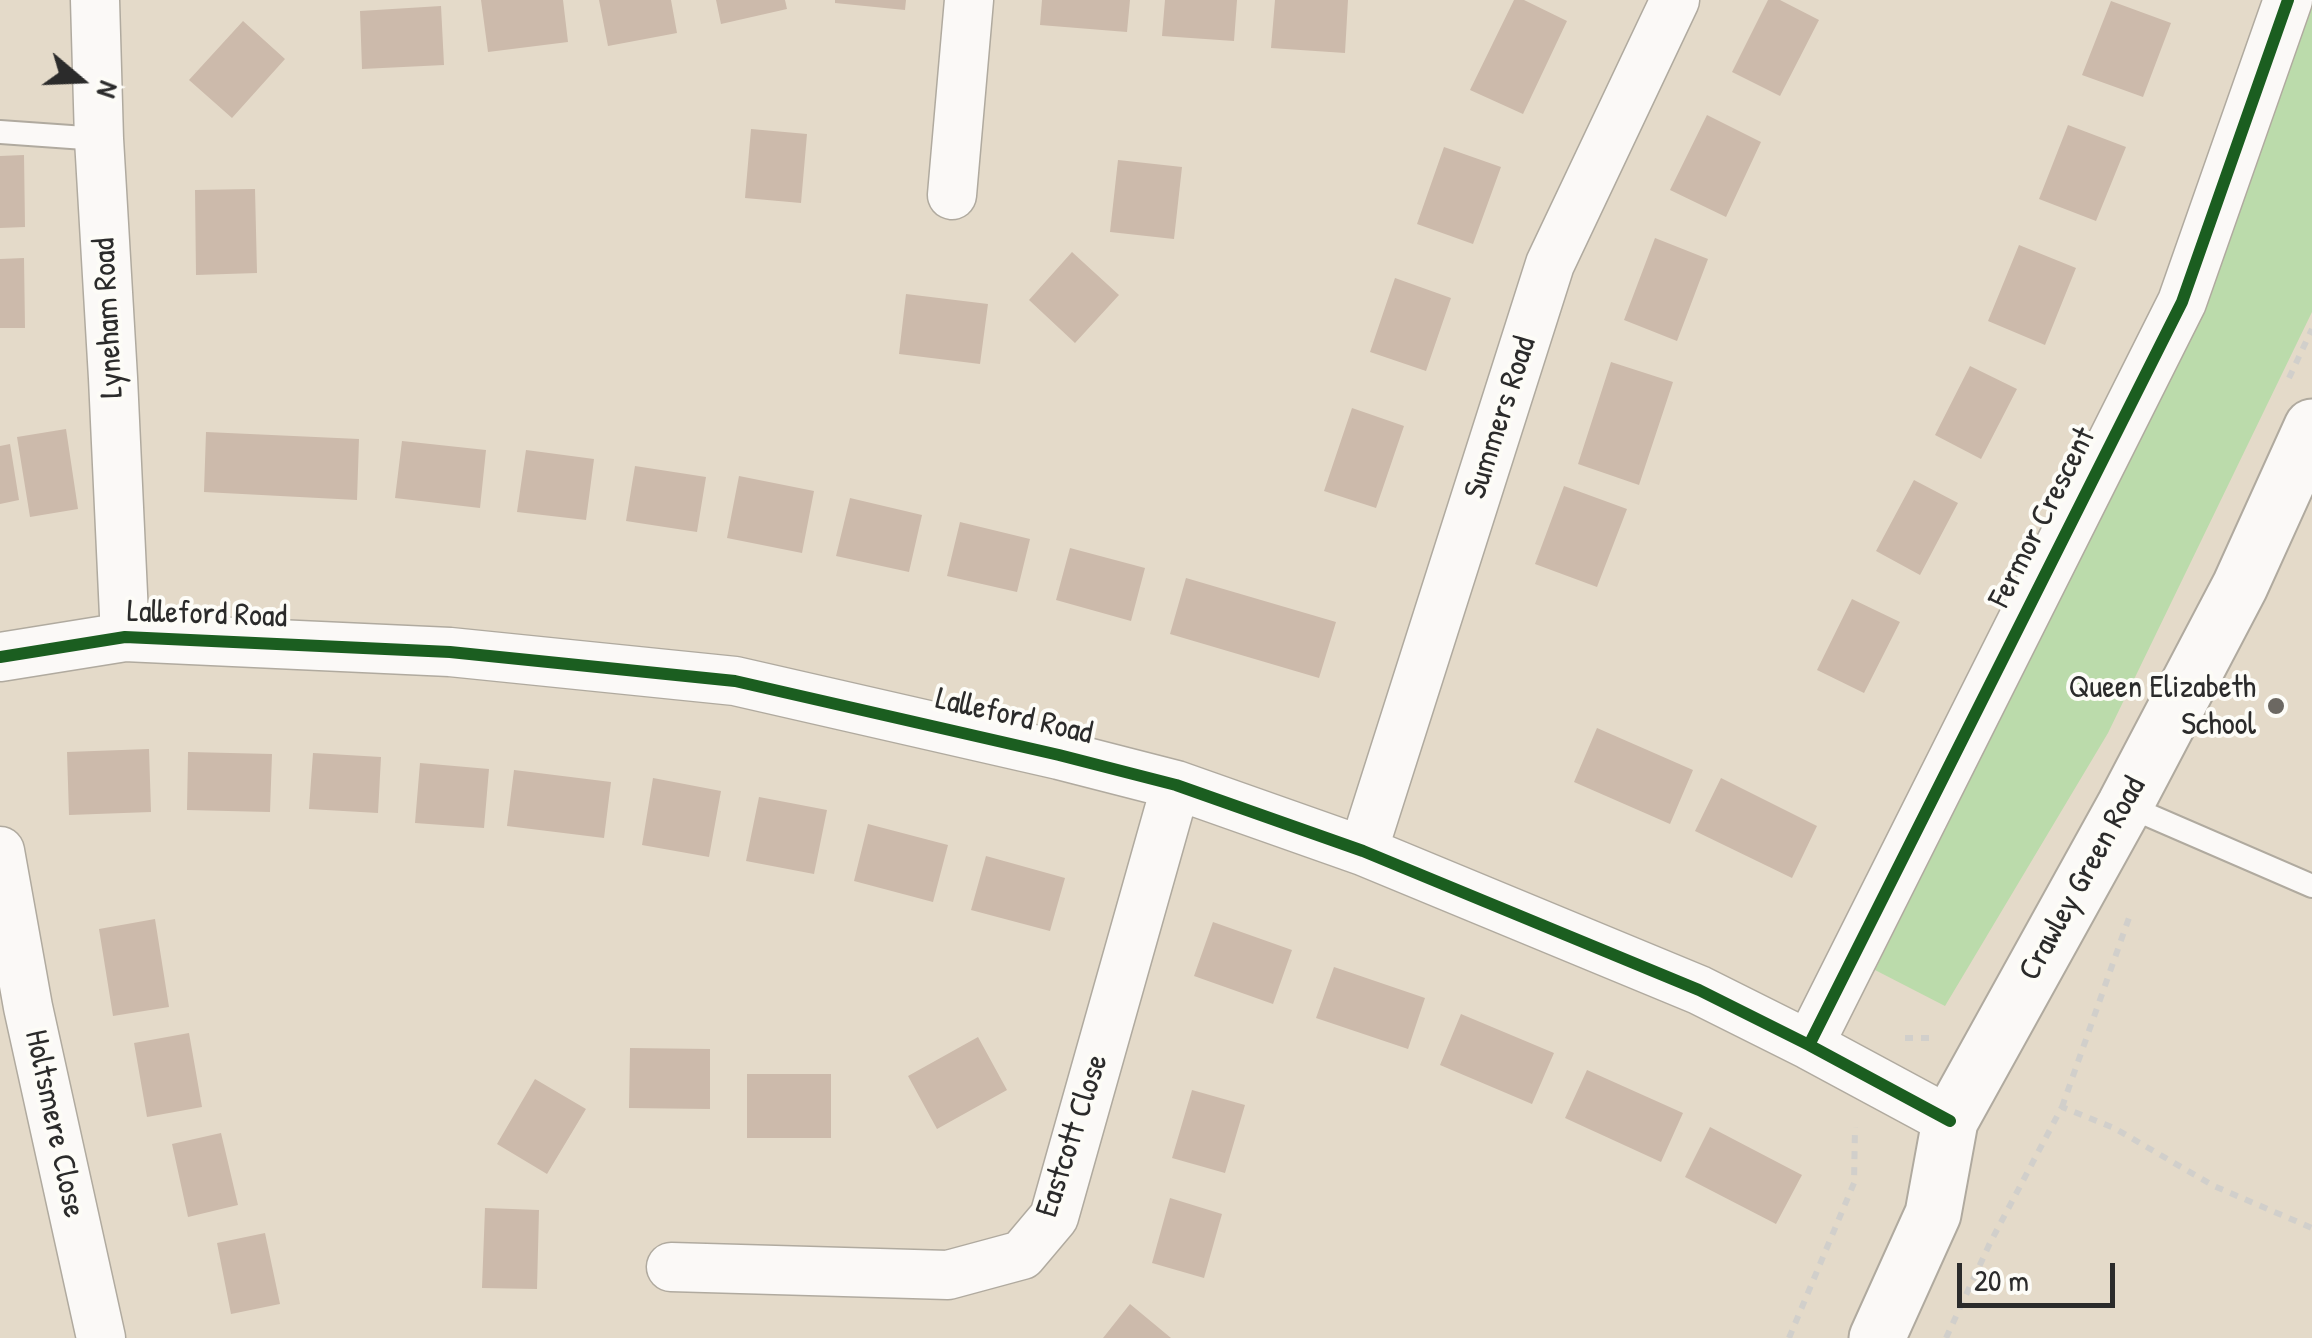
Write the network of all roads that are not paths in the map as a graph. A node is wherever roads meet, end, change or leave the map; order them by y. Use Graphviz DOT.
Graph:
graph roads {
  1 [pos="96,0"];
  2 [pos="969,0"];
  3 [pos="2288,0"];
  4 [pos="1656,6"];
  5 [pos="0,132"];
  6 [pos="98,138"];
  7 [pos="952,194"];
  8 [pos="2312,427"];
  9 [pos="125,636"];
  10 [pos="0,658"];
  11 [pos="1176,785"];
  12 [pos="2124,805"];
  13 [pos="0,851"];
  14 [pos="1363,851"];
  15 [pos="2312,886"];
  16 [pos="1809,1045"];
  17 [pos="1950,1121"];
  18 [pos="671,1268"];
  19 [pos="101,1338"];
  20 [pos="1877,1338"];
  1 -- 6 [label="street, Lyneham Road"];
  2 -- 7 [label="street"];
  3 -- 16 [label="street, Fermor Crescent"];
  4 -- 14 [label="street, Summers Road"];
  5 -- 6 [label="lane"];
  6 -- 9 [label="street, Lyneham Road"];
  8 -- 12 [label="street, Crawley Green Road"];
  9 -- 10 [label="street, Lalleford Road"];
  9 -- 11 [label="street, Lalleford Road"];
  11 -- 14 [label="street, Lalleford Road"];
  11 -- 18 [label="street, Eastcott Close"];
  12 -- 15 [label="lane"];
  12 -- 17 [label="street, Crawley Green Road"];
  13 -- 19 [label="street, Holtsmere Close"];
  14 -- 16 [label="street, Lalleford Road"];
  16 -- 17 [label="street, Lalleford Road"];
  17 -- 20 [label="street, Crawley Green Road"];
}
